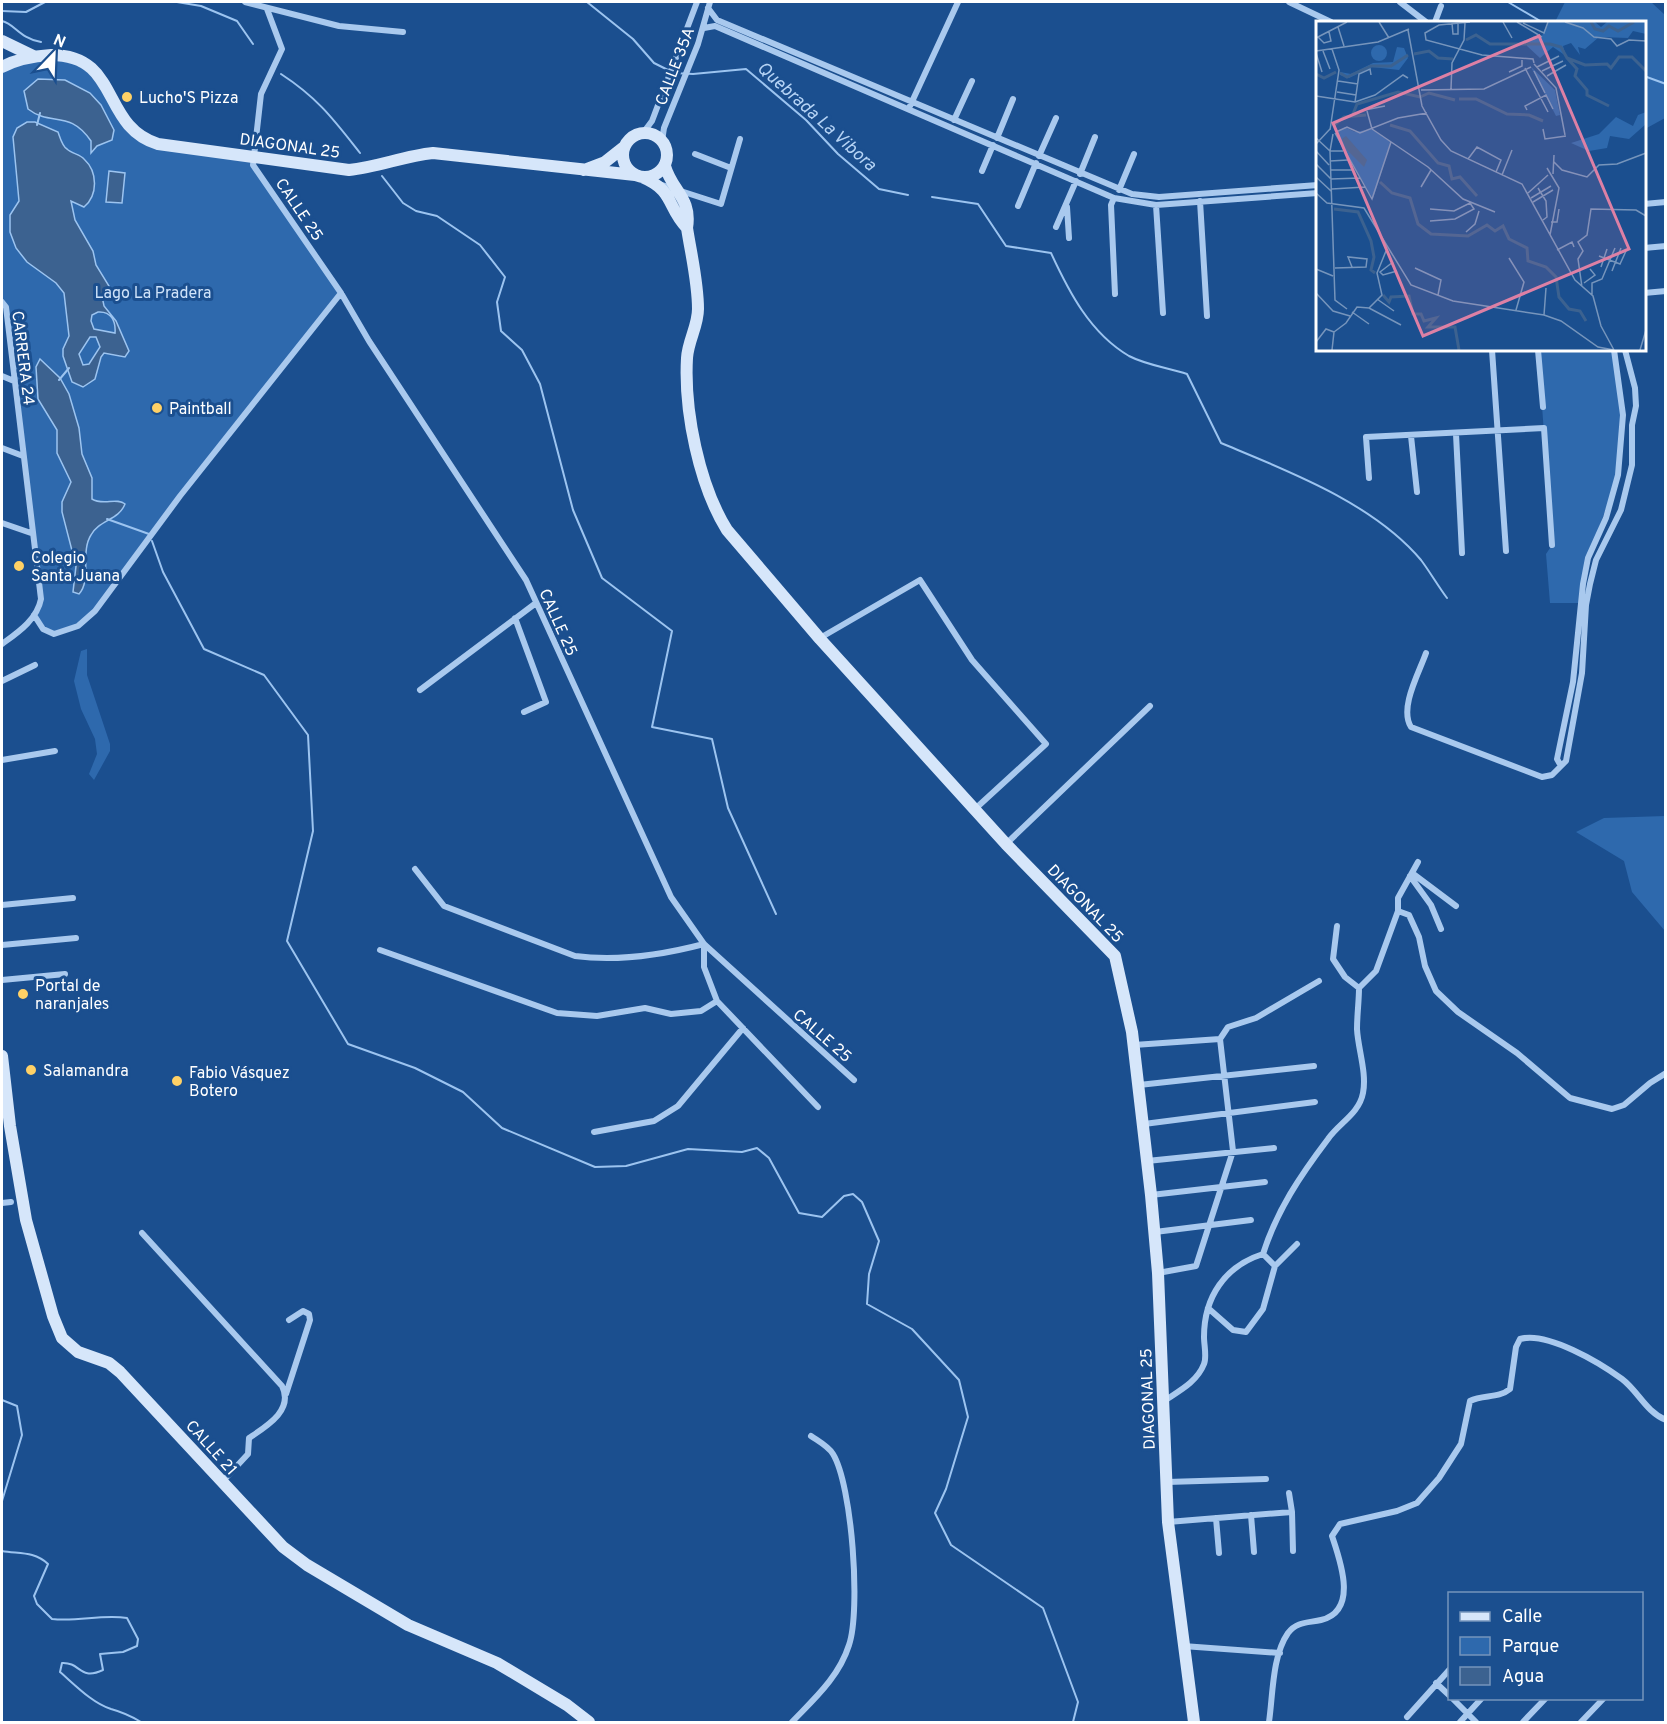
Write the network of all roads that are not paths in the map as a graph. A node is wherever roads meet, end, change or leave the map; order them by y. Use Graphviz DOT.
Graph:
graph roads {
  1 [pos="245,2"];
  2 [pos="697,2"];
  3 [pos="958,2"];
  4 [pos="1289,2"];
  5 [pos="1400,2"];
  6 [pos="709,5"];
  7 [pos="1441,6"];
  8 [pos="267,9"];
  9 [pos="1329,21"];
  10 [pos="1425,21"];
  11 [pos="1435,21"];
  12 [pos="704,28"];
  13 [pos="403,32"];
  14 [pos="2,41"];
  15 [pos="36,56"];
  16 [pos="2,65"];
  17 [pos="972,81"];
  18 [pos="1013,99"];
  19 [pos="910,105"];
  20 [pos="1056,118"];
  21 [pos="954,120"];
  22 [pos="643,133"];
  23 [pos="997,138"];
  24 [pos="1095,138"];
  25 [pos="740,139"];
  26 [pos="662,141"];
  27 [pos="993,145"];
  28 [pos="624,147"];
  29 [pos="695,154"];
  30 [pos="1134,154"];
  31 [pos="1039,156"];
  32 [pos="252,157"];
  33 [pos="1036,164"];
  34 [pos="665,166"];
  35 [pos="731,168"];
  36 [pos="581,170"];
  37 [pos="982,171"];
  38 [pos="1080,174"];
  39 [pos="638,176"];
  40 [pos="1076,181"];
  41 [pos="656,183"];
  42 [pos="1316,185"];
  43 [pos="676,189"];
  44 [pos="1119,190"];
  45 [pos="1316,193"];
  46 [pos="1114,198"];
  47 [pos="1200,201"];
  48 [pos="1665,202"];
  49 [pos="1066,204"];
  50 [pos="1646,204"];
  51 [pos="1156,205"];
  52 [pos="1018,206"];
  53 [pos="1056,227"];
  54 [pos="687,228"];
  55 [pos="1069,238"];
  56 [pos="1665,246"];
  57 [pos="1646,248"];
  58 [pos="1665,291"];
  59 [pos="341,293"];
  60 [pos="1646,293"];
  61 [pos="1115,294"];
  62 [pos="2,302"];
  63 [pos="1163,313"];
  64 [pos="1207,316"];
  65 [pos="1492,351"];
  66 [pos="1538,351"];
  67 [pos="1614,351"];
  68 [pos="1625,351"];
  69 [pos="2,376"];
  70 [pos="14,381"];
  71 [pos="1543,407"];
  72 [pos="1634,414"];
  73 [pos="1623,415"];
  74 [pos="1499,431"];
  75 [pos="1456,434"];
  76 [pos="1411,436"];
  77 [pos="2,448"];
  78 [pos="23,456"];
  79 [pos="1369,477"];
  80 [pos="1417,492"];
  81 [pos="1606,518"];
  82 [pos="1618,518"];
  83 [pos="2,523"];
  84 [pos="31,533"];
  85 [pos="1552,545"];
  86 [pos="1506,551"];
  87 [pos="1462,553"];
  88 [pos="536,603"];
  89 [pos="34,615"];
  90 [pos="515,618"];
  91 [pos="820,639"];
  92 [pos="2,644"];
  93 [pos="1426,653"];
  94 [pos="35,665"];
  95 [pos="2,681"];
  96 [pos="420,690"];
  97 [pos="1150,706"];
  98 [pos="524,712"];
  99 [pos="55,751"];
  100 [pos="2,760"];
  101 [pos="1560,766"];
  102 [pos="975,809"];
  103 [pos="1006,844"];
  104 [pos="1418,862"];
  105 [pos="415,870"];
  106 [pos="1411,875"];
  107 [pos="73,898"];
  108 [pos="2,906"];
  109 [pos="1456,906"];
  110 [pos="1398,911"];
  111 [pos="1337,926"];
  112 [pos="1441,929"];
  113 [pos="76,938"];
  114 [pos="704,944"];
  115 [pos="2,945"];
  116 [pos="380,950"];
  117 [pos="65,974"];
  118 [pos="2,980"];
  119 [pos="1319,981"];
  120 [pos="1359,987"];
  121 [pos="717,1001"];
  122 [pos="743,1028"];
  123 [pos="1220,1039"];
  124 [pos="1134,1046"];
  125 [pos="2,1056"];
  126 [pos="1314,1066"];
  127 [pos="1665,1073"];
  128 [pos="1225,1077"];
  129 [pos="854,1080"];
  130 [pos="1139,1085"];
  131 [pos="1316,1102"];
  132 [pos="818,1107"];
  133 [pos="1229,1113"];
  134 [pos="1143,1124"];
  135 [pos="6,1127"];
  136 [pos="594,1132"];
  137 [pos="1274,1148"];
  138 [pos="1233,1151"];
  139 [pos="1147,1161"];
  140 [pos="1265,1182"];
  141 [pos="1222,1188"];
  142 [pos="1151,1195"];
  143 [pos="11,1202"];
  144 [pos="2,1203"];
  145 [pos="1251,1220"];
  146 [pos="1211,1225"];
  147 [pos="1155,1232"];
  148 [pos="142,1233"];
  149 [pos="1297,1244"];
  150 [pos="1263,1254"];
  151 [pos="1275,1266"];
  152 [pos="1158,1273"];
  153 [pos="1208,1308"];
  154 [pos="289,1320"];
  155 [pos="286,1394"];
  156 [pos="1164,1401"];
  157 [pos="1665,1420"];
  158 [pos="811,1436"];
  159 [pos="1266,1479"];
  160 [pos="221,1482"];
  161 [pos="1167,1482"];
  162 [pos="1289,1493"];
  163 [pos="1292,1512"];
  164 [pos="1251,1515"];
  165 [pos="1216,1518"];
  166 [pos="1168,1522"];
  167 [pos="1293,1551"];
  168 [pos="1254,1552"];
  169 [pos="1219,1553"];
  170 [pos="1183,1646"];
  171 [pos="1280,1653"];
  172 [pos="1448,1670"];
  173 [pos="1436,1683"];
  174 [pos="1448,1694"];
  175 [pos="1454,1700"];
  176 [pos="1480,1700"];
  177 [pos="1544,1700"];
  178 [pos="1602,1700"];
  179 [pos="1468,1714"];
  180 [pos="1407,1717"];
  181 [pos="589,1722"];
  182 [pos="792,1722"];
  183 [pos="1194,1722"];
  184 [pos="1269,1722"];
  185 [pos="1460,1722"];
  186 [pos="1476,1722"];
  187 [pos="1523,1722"];
  188 [pos="1581,1722"];
  1 -- 8 [label="street"];
  2 -- 22 [label="street, CALLE 35A"];
  3 -- 19 [label="street"];
  4 -- 9 [label="street"];
  5 -- 10 [label="street"];
  6 -- 12 [label="street, CALLE 35A"];
  6 -- 19 [label="street"];
  7 -- 11 [label="street"];
  8 -- 13 [label="street"];
  8 -- 32 [label="street"];
  12 -- 19 [label="street"];
  12 -- 26 [label="street, CALLE 35A"];
  14 -- 15 [label="street"];
  14 -- 16 [label="street"];
  15 -- 16 [label="street, DIAGONAL 25"];
  15 -- 32 [label="street, DIAGONAL 25"];
  17 -- 21 [label="street"];
  18 -- 23 [label="street"];
  19 -- 21 [label="street"];
  19 -- 27 [label="street"];
  20 -- 31 [label="street"];
  21 -- 23 [label="street"];
  22 -- 26 [label="street"];
  22 -- 28 [label="street"];
  23 -- 31 [label="street"];
  24 -- 38 [label="street"];
  25 -- 35 [label="street"];
  26 -- 34 [label="street"];
  27 -- 33 [label="street"];
  27 -- 37 [label="street"];
  28 -- 36 [label="street, DIAGONAL 25"];
  28 -- 39 [label="street"];
  29 -- 35 [label="street"];
  30 -- 44 [label="street"];
  31 -- 38 [label="street"];
  32 -- 36 [label="street, DIAGONAL 25"];
  32 -- 59 [label="street, CALLE 25"];
  33 -- 40 [label="street"];
  33 -- 52 [label="street"];
  34 -- 39 [label="street"];
  34 -- 43 [label="street, DIAGONAL 25"];
  35 -- 43 [label="street"];
  36 -- 39 [label="street, DIAGONAL 25"];
  38 -- 44 [label="street"];
  39 -- 41 [label="street, DIAGONAL 25"];
  40 -- 46 [label="street"];
  40 -- 49 [label="street"];
  41 -- 43 [label="street"];
  41 -- 54 [label="street, DIAGONAL 25"];
  42 -- 44 [label="street"];
  43 -- 54 [label="street, DIAGONAL 25"];
  45 -- 47 [label="street"];
  46 -- 51 [label="street"];
  46 -- 61 [label="street"];
  47 -- 51 [label="street"];
  47 -- 64 [label="street"];
  48 -- 50 [label="street"];
  49 -- 53 [label="street"];
  49 -- 55 [label="street"];
  51 -- 63 [label="street"];
  54 -- 91 [label="street, DIAGONAL 25"];
  56 -- 57 [label="street"];
  58 -- 60 [label="street"];
  59 -- 88 [label="street, CALLE 25"];
  59 -- 89 [label="street"];
  62 -- 70 [label="street, CARRERA 24"];
  65 -- 74 [label="street"];
  66 -- 71 [label="street"];
  67 -- 73 [label="street"];
  68 -- 72 [label="street"];
  69 -- 70 [label="street"];
  70 -- 78 [label="street, CARRERA 24"];
  72 -- 73 [label="street"];
  72 -- 82 [label="street"];
  73 -- 81 [label="street"];
  74 -- 75 [label="street"];
  74 -- 85 [label="street"];
  74 -- 86 [label="street"];
  75 -- 76 [label="street"];
  75 -- 87 [label="street"];
  76 -- 79 [label="street"];
  76 -- 80 [label="street"];
  77 -- 78 [label="street"];
  78 -- 84 [label="street, CARRERA 24"];
  81 -- 82 [label="street"];
  81 -- 101 [label="street"];
  82 -- 101 [label="street"];
  83 -- 84 [label="street"];
  84 -- 89 [label="street, CARRERA 24"];
  88 -- 90 [label="street"];
  88 -- 114 [label="street, CALLE 25"];
  89 -- 92 [label="street"];
  90 -- 96 [label="street"];
  90 -- 98 [label="street"];
  91 -- 102 [label="street, DIAGONAL 25"];
  91 -- 102 [label="street"];
  93 -- 101 [label="street"];
  94 -- 95 [label="street"];
  97 -- 103 [label="street"];
  99 -- 100 [label="street"];
  102 -- 103 [label="street, DIAGONAL 25"];
  103 -- 124 [label="street, DIAGONAL 25"];
  104 -- 106 [label="street"];
  105 -- 114 [label="street"];
  106 -- 109 [label="street"];
  106 -- 110 [label="street"];
  106 -- 112 [label="street"];
  107 -- 108 [label="street"];
  110 -- 120 [label="street"];
  110 -- 127 [label="street"];
  111 -- 120 [label="street"];
  113 -- 115 [label="street"];
  114 -- 121 [label="street"];
  114 -- 129 [label="street, CALLE 25"];
  116 -- 121 [label="street"];
  117 -- 118 [label="street"];
  119 -- 123 [label="street"];
  120 -- 150 [label="street"];
  121 -- 122 [label="street"];
  122 -- 132 [label="street"];
  122 -- 136 [label="street"];
  123 -- 124 [label="street"];
  123 -- 128 [label="street"];
  124 -- 130 [label="street, DIAGONAL 25"];
  125 -- 135 [label="street, CALLE 21"];
  126 -- 128 [label="street"];
  128 -- 130 [label="street"];
  128 -- 133 [label="street"];
  130 -- 134 [label="street, DIAGONAL 25"];
  131 -- 133 [label="street"];
  133 -- 134 [label="street"];
  133 -- 138 [label="street"];
  134 -- 139 [label="street, DIAGONAL 25"];
  135 -- 160 [label="street, CALLE 21"];
  137 -- 138 [label="street"];
  138 -- 139 [label="street"];
  138 -- 141 [label="street"];
  139 -- 142 [label="street, DIAGONAL 25"];
  140 -- 141 [label="street"];
  141 -- 142 [label="street"];
  141 -- 146 [label="street"];
  142 -- 147 [label="street, DIAGONAL 25"];
  143 -- 144 [label="street"];
  145 -- 146 [label="street"];
  146 -- 147 [label="street"];
  146 -- 152 [label="street"];
  147 -- 152 [label="street, DIAGONAL 25"];
  148 -- 155 [label="street"];
  149 -- 151 [label="street"];
  150 -- 151 [label="street"];
  150 -- 153 [label="street"];
  151 -- 153 [label="street"];
  152 -- 156 [label="street, DIAGONAL 25"];
  153 -- 156 [label="street"];
  154 -- 155 [label="street"];
  155 -- 160 [label="street"];
  156 -- 161 [label="street, DIAGONAL 25"];
  157 -- 171 [label="street"];
  158 -- 182 [label="street"];
  159 -- 161 [label="street"];
  160 -- 181 [label="street, CALLE 21"];
  161 -- 166 [label="street, DIAGONAL 25"];
  162 -- 163 [label="street"];
  163 -- 164 [label="street"];
  163 -- 167 [label="street"];
  164 -- 165 [label="street"];
  164 -- 168 [label="street"];
  165 -- 166 [label="street"];
  165 -- 169 [label="street"];
  166 -- 170 [label="street, DIAGONAL 25"];
  170 -- 171 [label="street"];
  170 -- 183 [label="street, DIAGONAL 25"];
  171 -- 184 [label="street"];
  172 -- 173 [label="street"];
  173 -- 174 [label="street"];
  173 -- 180 [label="street"];
  175 -- 179 [label="street"];
  176 -- 179 [label="street"];
  177 -- 187 [label="street"];
  178 -- 188 [label="street"];
  179 -- 185 [label="street"];
  179 -- 186 [label="street"];
}
